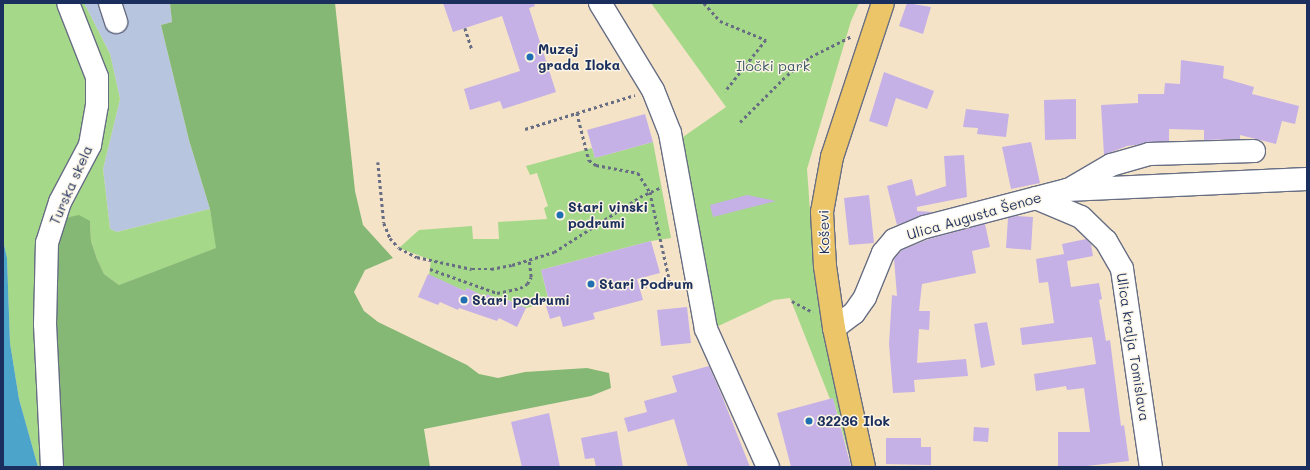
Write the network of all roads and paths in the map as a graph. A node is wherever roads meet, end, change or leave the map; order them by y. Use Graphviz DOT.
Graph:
graph roads {
  1 [pos="68,3"];
  2 [pos="600,3"];
  3 [pos="704,3"];
  4 [pos="883,3"];
  5 [pos="876,26"];
  6 [pos="465,28"];
  7 [pos="472,49"];
  8 [pos="653,90"];
  9 [pos="725,92"];
  10 [pos="577,114"];
  11 [pos="740,122"];
  12 [pos="525,129"];
  13 [pos="1254,151"];
  14 [pos="378,162"];
  15 [pos="1307,179"];
  16 [pos="681,185"];
  17 [pos="1067,190"];
  18 [pos="650,192"];
  19 [pos="1036,198"];
  20 [pos="529,260"];
  21 [pos="430,269"];
  22 [pos="647,288"];
  23 [pos="792,301"];
  24 [pos="812,312"];
  25 [pos="834,328"];
  26 [pos="52,467"];
  27 [pos="768,467"];
  28 [pos="864,467"];
  29 [pos="1151,467"];
  1 -- 26 [label="street, Turska skela"];
  2 -- 8 [label="street"];
  3 -- 9 [label="path"];
  4 -- 5 [label="main road, Koševi"];
  5 -- 11 [label="path"];
  5 -- 25 [label="main road, Koševi"];
  6 -- 7 [label="path"];
  8 -- 10 [label="path"];
  8 -- 16 [label="street"];
  10 -- 12 [label="path"];
  10 -- 18 [label="path"];
  13 -- 17 [label="street, Ulica Augusta Šenoe"];
  14 -- 20 [label="path"];
  15 -- 17 [label="street, Ulica Augusta Šenoe"];
  16 -- 18 [label="path"];
  16 -- 27 [label="street"];
  17 -- 19 [label="street, Ulica Augusta Šenoe"];
  18 -- 20 [label="path"];
  18 -- 22 [label="path"];
  19 -- 25 [label="street, Ulica Augusta Šenoe"];
  19 -- 29 [label="street, Ulica kralja Tomislava"];
  20 -- 21 [label="path"];
  23 -- 24 [label="path"];
  25 -- 28 [label="main road, Koševi"];
}
